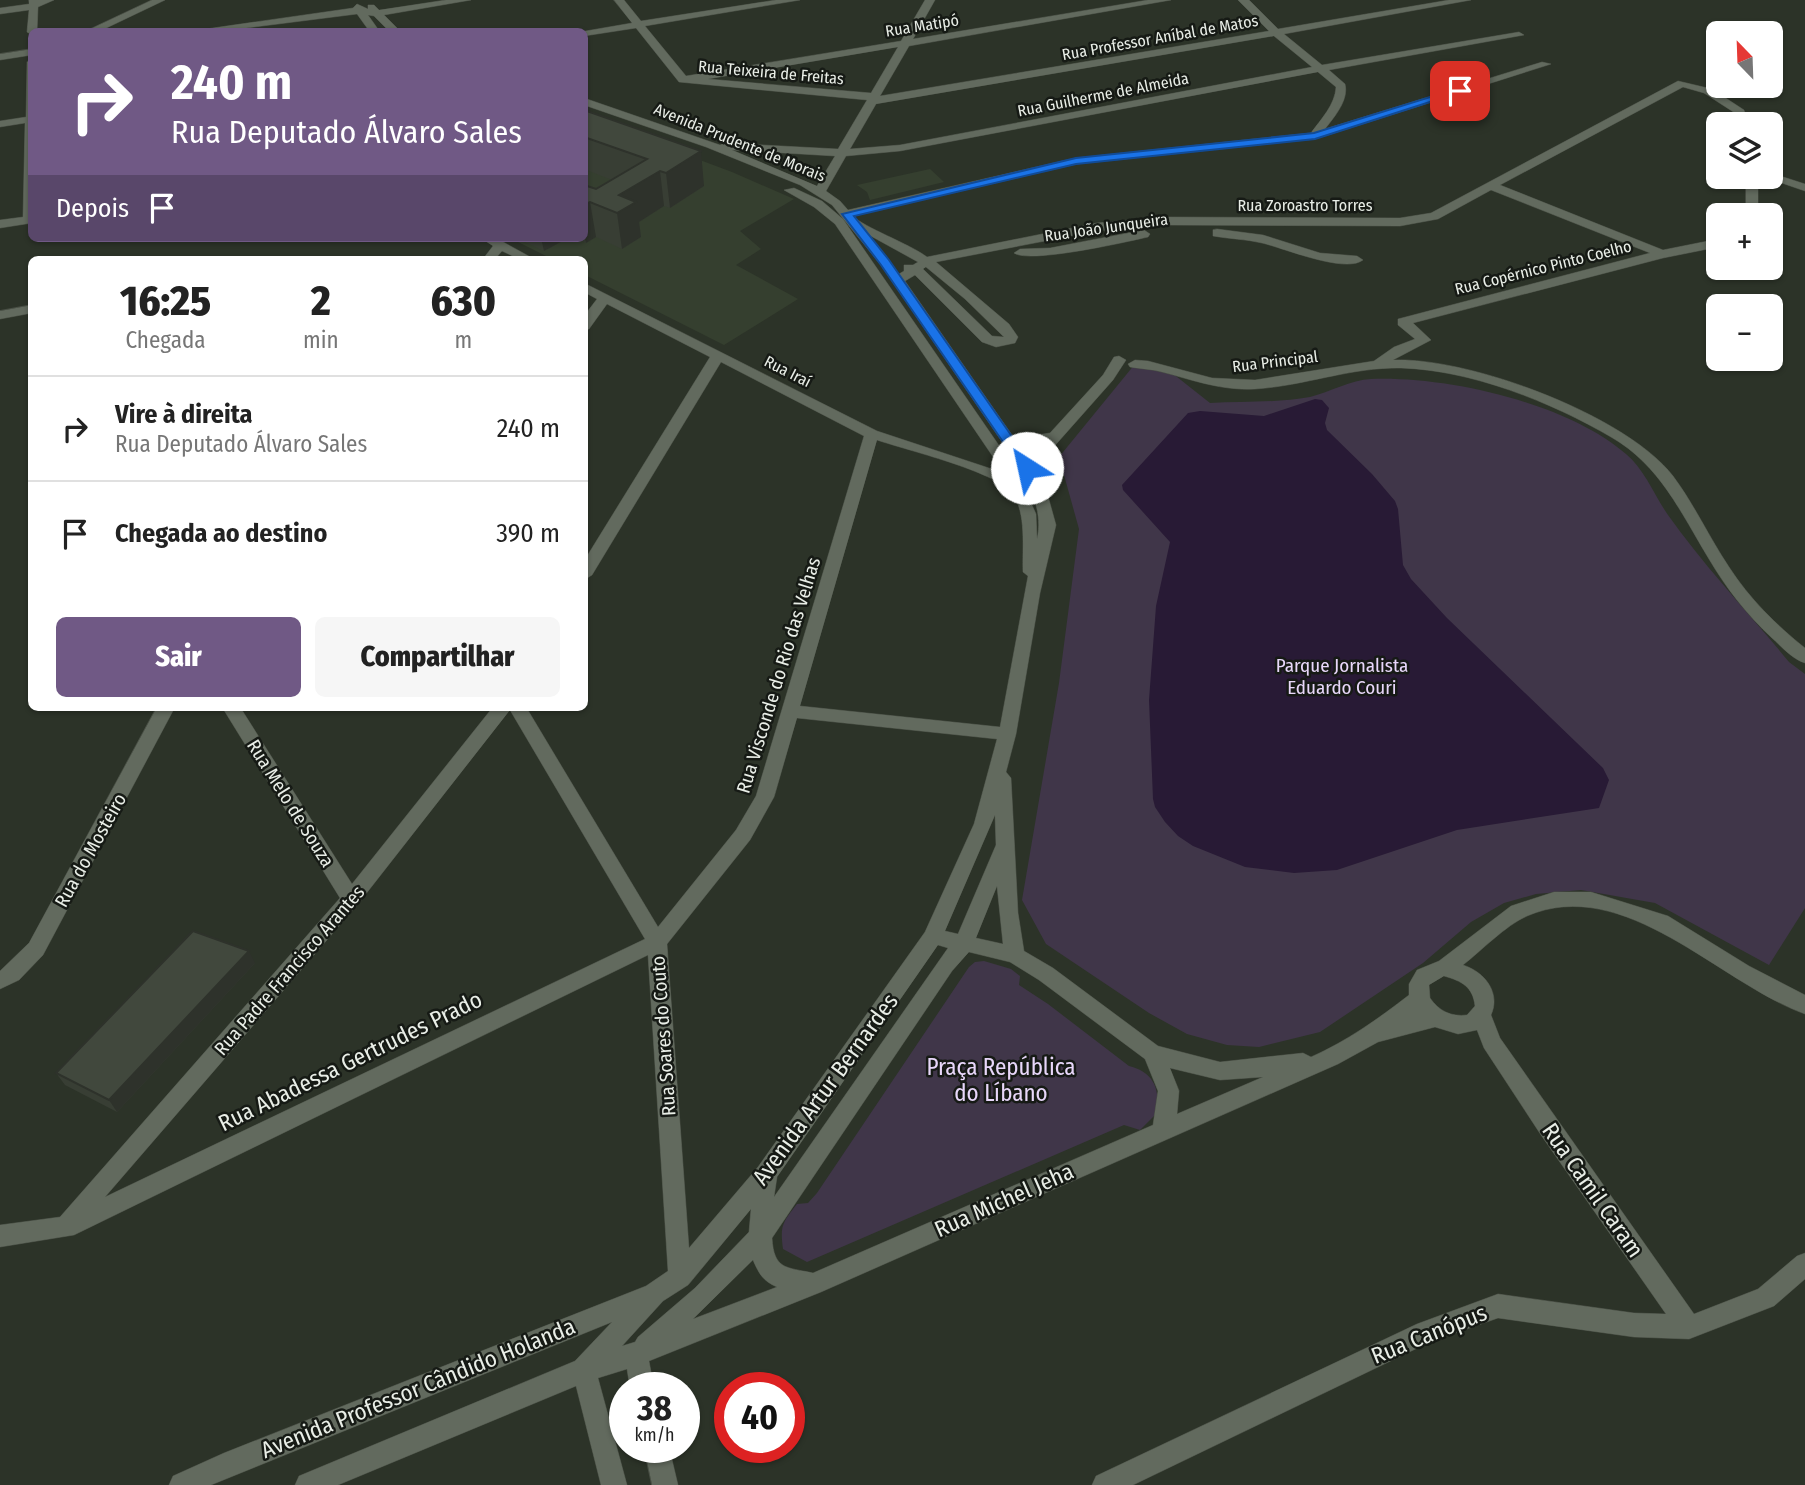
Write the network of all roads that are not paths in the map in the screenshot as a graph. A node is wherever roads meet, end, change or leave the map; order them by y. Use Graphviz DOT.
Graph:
graph roads {
  1 [pos="49,0"];
  2 [pos="160,0"];
  3 [pos="466,0"];
  4 [pos="619,0"];
  5 [pos="795,0"];
  6 [pos="930,0"];
  7 [pos="1166,0"];
  8 [pos="1243,0"];
  9 [pos="1466,0"];
  10 [pos="1451,1"];
  11 [pos="34,3"];
  12 [pos="143,4"];
  13 [pos="357,6"];
  14 [pos="373,6"];
  15 [pos="0,11"];
  16 [pos="638,24"];
  17 [pos="32,28"];
  18 [pos="97,28"];
  19 [pos="219,28"];
  20 [pos="372,28"];
  21 [pos="392,28"];
  22 [pos="588,32"];
  23 [pos="1277,33"];
  24 [pos="1520,35"];
  25 [pos="903,44"];
  26 [pos="28,53"];
  27 [pos="0,57"];
  28 [pos="1546,64"];
  29 [pos="1319,69"];
  30 [pos="683,80"];
  31 [pos="873,99"];
  32 [pos="588,103"];
  33 [pos="1740,112"];
  34 [pos="588,114"];
  35 [pos="28,119"];
  36 [pos="0,124"];
  37 [pos="1315,136"];
  38 [pos="710,145"];
  39 [pos="689,149"];
  40 [pos="842,153"];
  41 [pos="1783,180"];
  42 [pos="1492,186"];
  43 [pos="1805,188"];
  44 [pos="820,191"];
  45 [pos="847,214"];
  46 [pos="28,219"];
  47 [pos="0,224"];
  48 [pos="857,226"];
  49 [pos="494,242"];
  50 [pos="500,245"];
  51 [pos="1706,245"];
  52 [pos="859,250"];
  53 [pos="982,251"];
  54 [pos="915,252"];
  55 [pos="1662,254"];
  56 [pos="491,256"];
  57 [pos="522,256"];
  58 [pos="929,260"];
  59 [pos="1357,260"];
  60 [pos="885,262"];
  61 [pos="917,270"];
  62 [pos="897,281"];
  63 [pos="588,289"];
  64 [pos="605,298"];
  65 [pos="28,310"];
  66 [pos="0,314"];
  67 [pos="588,321"];
  68 [pos="718,355"];
  69 [pos="1377,365"];
  70 [pos="873,434"];
  71 [pos="1052,437"];
  72 [pos="1004,448"];
  73 [pos="1027,468"];
  74 [pos="981,469"];
  75 [pos="1011,473"];
  76 [pos="1039,489"];
  77 [pos="1023,497"];
  78 [pos="588,568"];
  79 [pos="1032,593"];
  80 [pos="1805,657"];
  81 [pos="164,711"];
  82 [pos="234,711"];
  83 [pos="500,711"];
  84 [pos="519,711"];
  85 [pos="791,711"];
  86 [pos="1007,734"];
  87 [pos="1001,765"];
  88 [pos="1006,844"];
  89 [pos="351,899"];
  90 [pos="933,936"];
  91 [pos="1483,940"];
  92 [pos="657,942"];
  93 [pos="963,945"];
  94 [pos="1015,955"];
  95 [pos="1444,968"];
  96 [pos="1466,973"];
  97 [pos="0,981"];
  98 [pos="1419,999"];
  99 [pos="1805,1005"];
  100 [pos="1436,1018"];
  101 [pos="1475,1021"];
  102 [pos="1369,1037"];
  103 [pos="1152,1053"];
  104 [pos="1331,1058"];
  105 [pos="1162,1131"];
  106 [pos="766,1174"];
  107 [pos="66,1227"];
  108 [pos="0,1237"];
  109 [pos="761,1237"];
  110 [pos="1805,1264"];
  111 [pos="680,1277"];
  112 [pos="813,1284"];
  113 [pos="655,1293"];
  114 [pos="1689,1327"];
  115 [pos="636,1354"];
  116 [pos="584,1370"];
  117 [pos="639,1372"];
  118 [pos="660,1463"];
  119 [pos="182,1485"];
  120 [pos="307,1485"];
  121 [pos="614,1485"];
  122 [pos="665,1485"];
  123 [pos="1105,1485"];
  1 -- 11 [label="street"];
  2 -- 12 [label="street"];
  3 -- 14 [label="street"];
  4 -- 16 [label="street, Rua Teixeira de Freitas"];
  5 -- 16 [label="street"];
  6 -- 25 [label="street"];
  7 -- 25 [label="street, Rua Matipó"];
  8 -- 23 [label="street"];
  9 -- 10 [label="street, Rua Professor Aníbal de Matos"];
  10 -- 23 [label="street, Rua Professor Aníbal de Matos"];
  11 -- 15 [label="street"];
  11 -- 17 [label="street"];
  12 -- 18 [label="street"];
  13 -- 14 [label="street"];
  13 -- 19 [label="street"];
  13 -- 20 [label="street"];
  14 -- 21 [label="street"];
  16 -- 22 [label="street"];
  16 -- 30 [label="street, Rua Teixeira de Freitas"];
  23 -- 29 [label="street"];
  23 -- 31 [label="street, Rua Professor Aníbal de Matos"];
  24 -- 29 [label="street, Rua Guilherme de Almeida"];
  25 -- 30 [label="street, Rua Matipó"];
  25 -- 31 [label="street"];
  26 -- 27 [label="street"];
  28 -- 37 [label="street"];
  29 -- 37 [label="street"];
  29 -- 40 [label="street, Rua Guilherme de Almeida"];
  30 -- 31 [label="street, Rua Teixeira de Freitas"];
  31 -- 40 [label="street"];
  32 -- 38 [label="street, Avenida Prudente de Morais"];
  33 -- 42 [label="street, Rua Zoroastro Torres"];
  34 -- 39 [label="street, Avenida Prudente de Morais"];
  35 -- 36 [label="street"];
  37 -- 45 [label="street"];
  38 -- 39 [label="street, Rua Guilherme de Almeida"];
  38 -- 40 [label="street, Rua Guilherme de Almeida"];
  38 -- 44 [label="street, Avenida Prudente de Morais"];
  39 -- 52 [label="street, Avenida Prudente de Morais"];
  40 -- 44 [label="street"];
  41 -- 43 [label="street"];
  42 -- 53 [label="street, Rua Zoroastro Torres"];
  42 -- 55 [label="street"];
  44 -- 45 [label="street, Avenida Prudente de Morais"];
  45 -- 48 [label="street, Avenida Prudente de Morais"];
  46 -- 47 [label="street"];
  48 -- 54 [label="street, Avenida Prudente de Morais"];
  48 -- 60 [label="street, Avenida Artur Bernardes"];
  49 -- 50 [label="street"];
  50 -- 56 [label="street"];
  50 -- 57 [label="street"];
  51 -- 55 [label="street, Rua Copérnico Pinto Coelho"];
  52 -- 60 [label="street"];
  52 -- 72 [label="street, Avenida Artur Bernardes"];
  53 -- 58 [label="street, Rua Zoroastro Torres"];
  53 -- 59 [label="street, Rua João Junqueira"];
  54 -- 58 [label="street, Avenida Prudente de Morais"];
  54 -- 60 [label="street"];
  55 -- 69 [label="street, Rua Copérnico Pinto Coelho"];
  58 -- 61 [label="street"];
  58 -- 61 [label="street, Avenida Prudente de Morais"];
  60 -- 61 [label="street"];
  60 -- 62 [label="street, Avenida Artur Bernardes"];
  61 -- 62 [label="street"];
  62 -- 72 [label="street, Avenida Artur Bernardes"];
  63 -- 64 [label="street, Rua Iraí"];
  64 -- 67 [label="street"];
  64 -- 68 [label="street, Rua Iraí"];
  65 -- 66 [label="street"];
  68 -- 70 [label="street, Rua Iraí"];
  68 -- 78 [label="street"];
  69 -- 71 [label="street, Rua Principal"];
  69 -- 80 [label="street"];
  70 -- 74 [label="street, Rua Iraí"];
  70 -- 85 [label="street, Rua Visconde do Rio das Velhas"];
  71 -- 72 [label="street"];
  71 -- 73 [label="street"];
  72 -- 73 [label="street, Avenida Artur Bernardes"];
  72 -- 74 [label="street"];
  72 -- 75 [label="street, Avenida Artur Bernardes"];
  73 -- 76 [label="street, Avenida Artur Bernardes"];
  74 -- 75 [label="street"];
  74 -- 77 [label="street, Rua Iraí"];
  75 -- 76 [label="street"];
  75 -- 77 [label="street, Avenida Artur Bernardes"];
  76 -- 79 [label="street, Avenida Artur Bernardes"];
  77 -- 79 [label="street, Avenida Artur Bernardes"];
  79 -- 86 [label="street, Avenida Artur Bernardes"];
  81 -- 97 [label="street, Rua do Mosteiro"];
  82 -- 89 [label="street, Rua Melo de Souza"];
  83 -- 89 [label="street, Rua Padre Francisco Arantes"];
  84 -- 92 [label="street, Rua Soares do Couto"];
  85 -- 86 [label="street"];
  85 -- 92 [label="street, Rua Visconde do Rio das Velhas"];
  86 -- 87 [label="street, Avenida Artur Bernardes"];
  87 -- 88 [label="street, Avenida Artur Bernardes"];
  87 -- 90 [label="street, Avenida Artur Bernardes"];
  88 -- 93 [label="street, Avenida Artur Bernardes"];
  88 -- 94 [label="street"];
  89 -- 107 [label="street, Rua Padre Francisco Arantes"];
  90 -- 93 [label="street"];
  90 -- 106 [label="street, Avenida Artur Bernardes"];
  91 -- 95 [label="street"];
  91 -- 96 [label="street"];
  91 -- 99 [label="street"];
  92 -- 107 [label="street, Rua Abadessa Gertrudes Prado"];
  92 -- 111 [label="street, Rua Soares do Couto"];
  93 -- 94 [label="street"];
  93 -- 109 [label="street, Avenida Artur Bernardes"];
  94 -- 103 [label="street"];
  95 -- 96 [label="street"];
  95 -- 98 [label="street"];
  96 -- 101 [label="street"];
  98 -- 100 [label="street"];
  98 -- 102 [label="street, Rua Michel Jeha"];
  100 -- 101 [label="street"];
  100 -- 102 [label="street, Rua Michel Jeha"];
  101 -- 114 [label="street, Rua Camil Caram"];
  102 -- 104 [label="street, Rua Michel Jeha"];
  103 -- 104 [label="street"];
  103 -- 105 [label="street"];
  104 -- 105 [label="street, Rua Michel Jeha"];
  105 -- 112 [label="street, Rua Michel Jeha"];
  106 -- 109 [label="street"];
  106 -- 111 [label="street, Avenida Artur Bernardes"];
  107 -- 108 [label="street, Rua Abadessa Gertrudes Prado"];
  109 -- 112 [label="street"];
  109 -- 115 [label="street, Avenida Artur Bernardes"];
  110 -- 114 [label="street, Rua Canópus"];
  111 -- 113 [label="street, Avenida Artur Bernardes"];
  112 -- 115 [label="street, Rua Michel Jeha"];
  113 -- 116 [label="street, Avenida Artur Bernardes"];
  113 -- 119 [label="street, Avenida Professor Cândido Holanda"];
  114 -- 123 [label="street, Rua Canópus"];
  115 -- 116 [label="street"];
  115 -- 117 [label="street"];
  116 -- 120 [label="street"];
  116 -- 121 [label="street"];
  118 -- 122 [label="street"];
}
